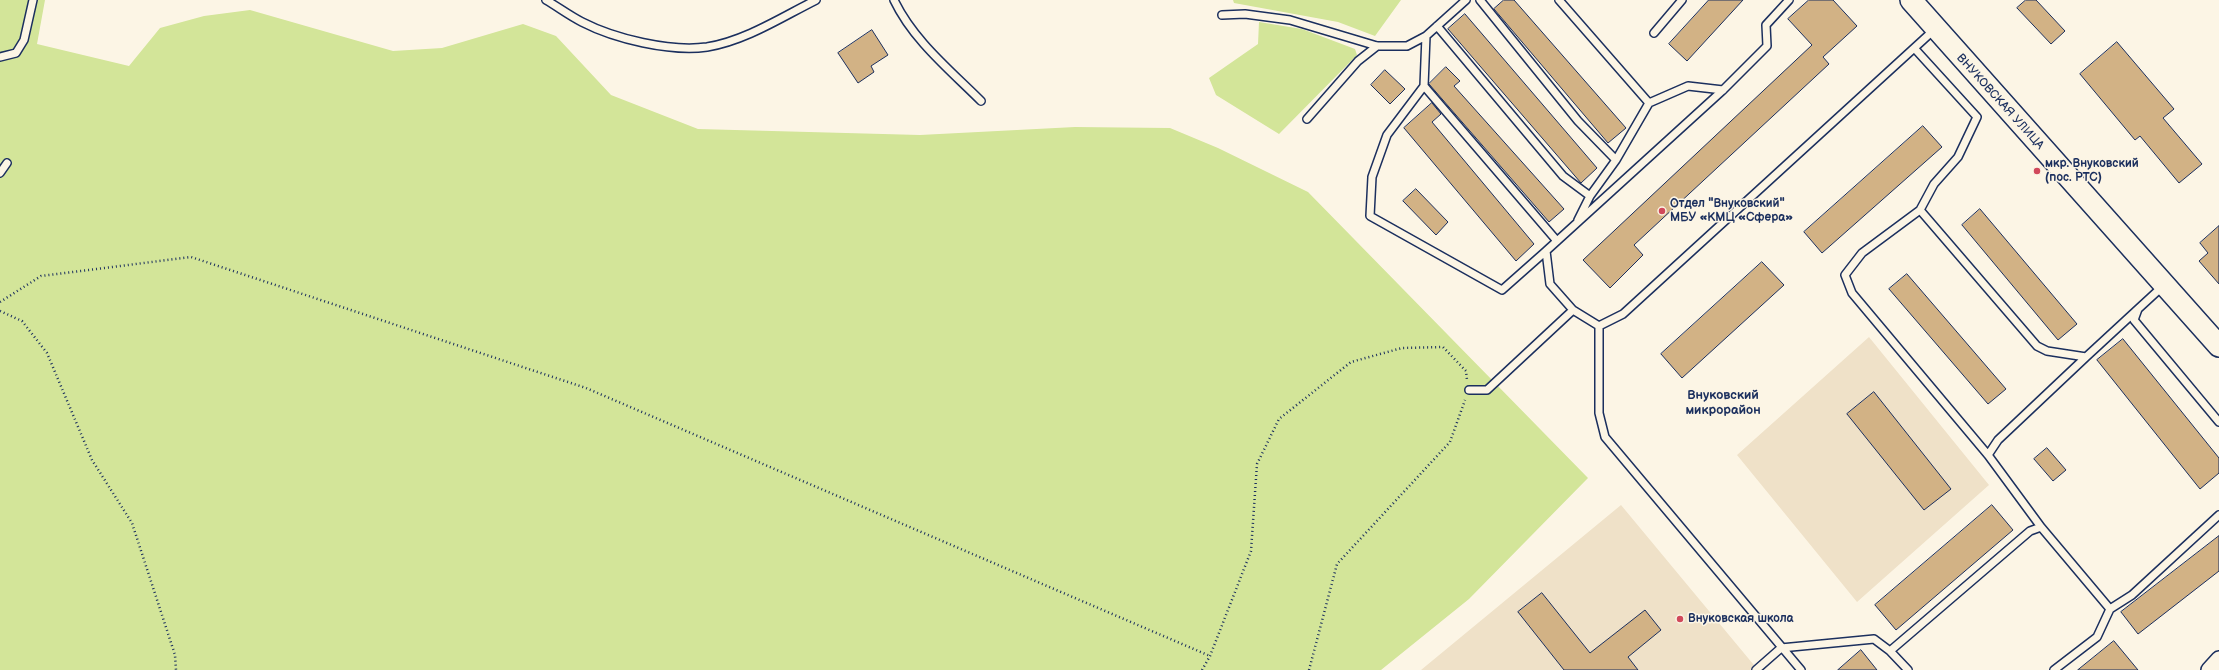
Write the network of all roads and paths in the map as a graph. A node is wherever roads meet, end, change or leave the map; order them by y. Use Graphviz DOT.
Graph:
graph roads {
  1 [pos="33,0"];
  2 [pos="546,0"];
  3 [pos="816,0"];
  4 [pos="894,0"];
  5 [pos="1466,0"];
  6 [pos="1480,0"];
  7 [pos="1559,0"];
  8 [pos="1682,0"];
  9 [pos="1789,0"];
  10 [pos="1911,0"];
  11 [pos="1222,15"];
  12 [pos="1437,26"];
  13 [pos="1935,29"];
  14 [pos="1654,33"];
  15 [pos="1426,36"];
  16 [pos="1377,46"];
  17 [pos="1915,49"];
  18 [pos="0,57"];
  19 [pos="1424,86"];
  20 [pos="1723,90"];
  21 [pos="981,101"];
  22 [pos="1649,103"];
  23 [pos="1307,119"];
  24 [pos="1616,160"];
  25 [pos="7,163"];
  26 [pos="0,173"];
  27 [pos="1590,196"];
  28 [pos="1920,210"];
  29 [pos="1576,225"];
  30 [pos="1557,241"];
  31 [pos="1546,251"];
  32 [pos="2164,284"];
  33 [pos="0,302"];
  34 [pos="2138,309"];
  35 [pos="0,310"];
  36 [pos="1573,310"];
  37 [pos="1599,326"];
  38 [pos="2219,346"];
  39 [pos="2086,357"];
  40 [pos="1469,390"];
  41 [pos="2219,422"];
  42 [pos="1988,455"];
  43 [pos="2219,516"];
  44 [pos="2041,527"];
  45 [pos="2110,609"];
  46 [pos="1782,648"];
  47 [pos="1890,651"];
  48 [pos="1210,656"];
  49 [pos="2219,659"];
  50 [pos="176,670"];
  51 [pos="1202,670"];
  52 [pos="1309,670"];
  53 [pos="1756,670"];
  54 [pos="1801,670"];
  55 [pos="1908,670"];
  56 [pos="2054,670"];
  57 [pos="2209,670"];
  1 -- 18 [label="lane"];
  2 -- 3 [label="lane"];
  4 -- 21 [label="lane"];
  5 -- 12 [label="lane"];
  6 -- 24 [label="lane"];
  7 -- 22 [label="lane"];
  8 -- 14 [label="lane"];
  9 -- 20 [label="lane"];
  10 -- 13 [label="main road, ВНУКОВСКАЯ УЛИЦА"];
  11 -- 16 [label="lane"];
  12 -- 15 [label="lane"];
  12 -- 27 [label="lane"];
  13 -- 17 [label="lane"];
  13 -- 32 [label="main road, ВНУКОВСКАЯ УЛИЦА"];
  15 -- 16 [label="lane"];
  15 -- 19 [label="lane"];
  16 -- 23 [label="lane"];
  17 -- 28 [label="lane"];
  17 -- 37 [label="lane"];
  19 -- 30 [label="lane"];
  19 -- 31 [label="lane"];
  20 -- 22 [label="lane"];
  20 -- 29 [label="lane"];
  22 -- 24 [label="lane"];
  24 -- 27 [label="lane"];
  25 -- 26 [label="lane"];
  27 -- 29 [label="lane"];
  28 -- 39 [label="lane"];
  28 -- 42 [label="lane"];
  29 -- 30 [label="lane"];
  30 -- 31 [label="lane"];
  31 -- 36 [label="lane"];
  32 -- 34 [label="lane"];
  32 -- 38 [label="main road, ВНУКОВСКАЯ УЛИЦА"];
  33 -- 48 [label="path"];
  34 -- 39 [label="lane"];
  34 -- 41 [label="lane"];
  35 -- 50 [label="path"];
  36 -- 37 [label="lane"];
  36 -- 40 [label="lane"];
  37 -- 46 [label="lane"];
  39 -- 42 [label="lane"];
  40 -- 48 [label="path"];
  40 -- 52 [label="path"];
  42 -- 44 [label="lane"];
  43 -- 45 [label="lane"];
  44 -- 45 [label="lane"];
  44 -- 47 [label="lane"];
  45 -- 56 [label="lane"];
  46 -- 47 [label="lane"];
  46 -- 53 [label="lane"];
  46 -- 54 [label="lane"];
  47 -- 55 [label="lane"];
  48 -- 51 [label="path"];
  49 -- 57 [label="street"];
}
